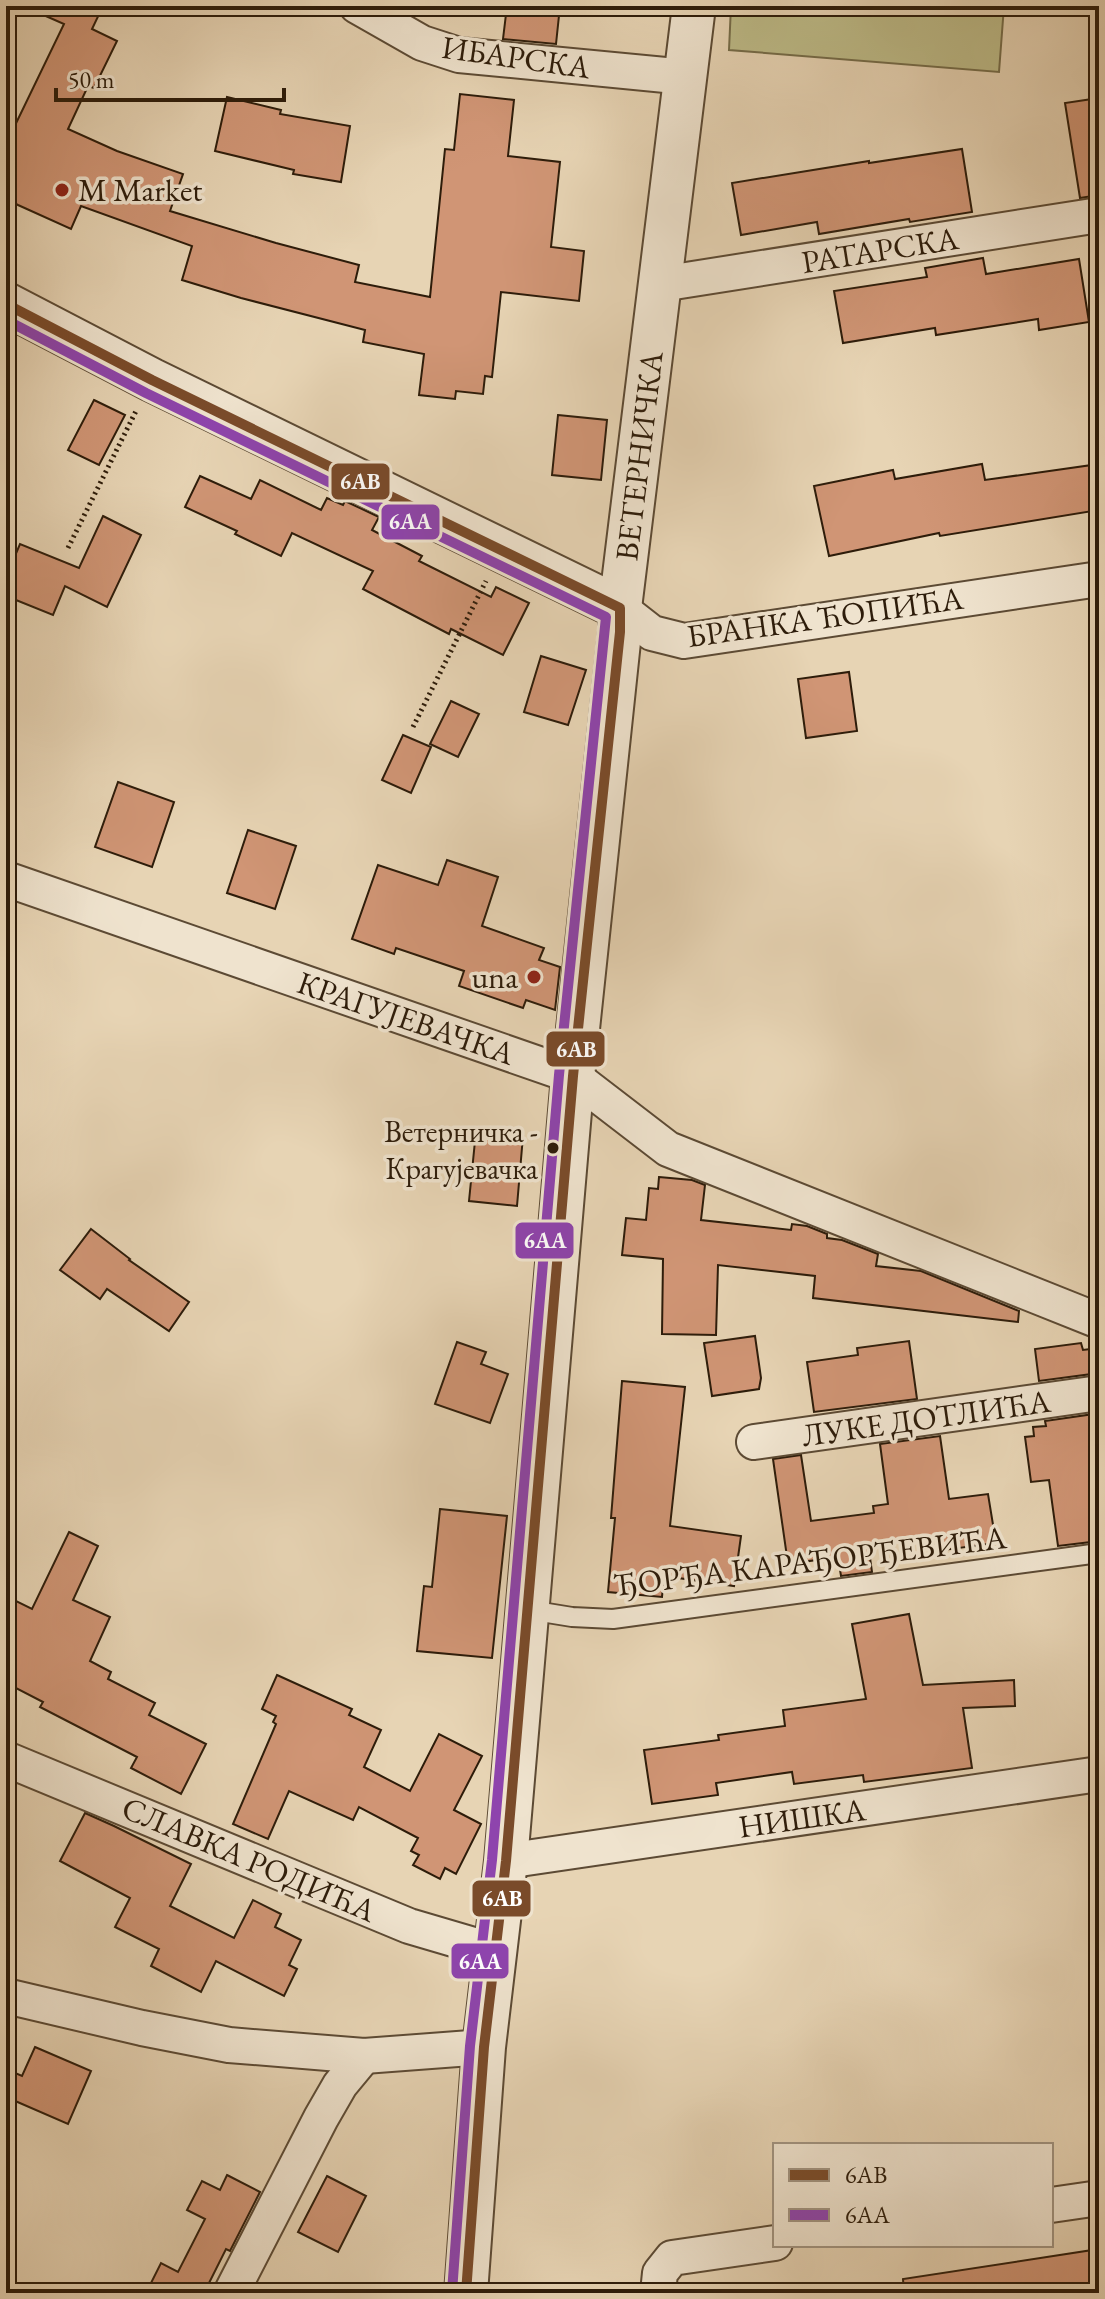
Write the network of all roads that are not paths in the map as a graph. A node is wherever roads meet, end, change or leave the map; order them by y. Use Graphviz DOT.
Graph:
graph roads {
  1 [pos="357,6"];
  2 [pos="694,6"];
  3 [pos="686,77"];
  4 [pos="1099,215"];
  5 [pos="661,284"];
  6 [pos="6,304"];
  7 [pos="1099,579"];
  8 [pos="620,608"];
  9 [pos="6,879"];
  10 [pos="573,1076"];
  11 [pos="1099,1321"];
  12 [pos="1099,1393"];
  13 [pos="754,1442"];
  14 [pos="1099,1553"];
  15 [pos="529,1610"];
  16 [pos="6,1759"];
  17 [pos="1099,1774"];
  18 [pos="506,1861"];
  19 [pos="494,1951"];
  20 [pos="6,1996"];
  21 [pos="484,2047"];
  22 [pos="364,2056"];
  23 [pos="1099,2198"];
  24 [pos="1053,2205"];
  25 [pos="773,2243"];
  26 [pos="231,2293"];
  27 [pos="466,2293"];
  28 [pos="658,2293"];
  1 -- 3 [label="street, ИБАРСКА"];
  2 -- 3 [label="street, ВЕТЕРНИЧКА"];
  3 -- 5 [label="street, ВЕТЕРНИЧКА"];
  4 -- 5 [label="street, РАТАРСКА"];
  5 -- 8 [label="street, ВЕТЕРНИЧКА"];
  6 -- 8 [label="street, БРАНКА ЋОПИЋА"];
  7 -- 8 [label="street, БРАНКА ЋОПИЋА"];
  8 -- 10 [label="street, ВЕТЕРНИЧКА"];
  9 -- 10 [label="street, КРАГУЈЕВАЧКА"];
  10 -- 11 [label="street, КРАГУЈЕВАЧКА"];
  10 -- 15 [label="street, ВЕТЕРНИЧКА"];
  12 -- 13 [label="street, ЛУКЕ ДОТЛИЋА"];
  14 -- 15 [label="lane, ЂОРЂА КАРАЂОРЂЕВИЋА"];
  15 -- 18 [label="street, ВЕТЕРНИЧКА"];
  16 -- 19 [label="street, СЛАВКА РОДИЋА"];
  17 -- 18 [label="street, НИШКА"];
  18 -- 19 [label="street, ВЕТЕРНИЧКА"];
  19 -- 21 [label="street, ВЕТЕРНИЧКА"];
  20 -- 22 [label="street"];
  21 -- 22 [label="street"];
  21 -- 27 [label="street, ВЕТЕРНИЧКА"];
  22 -- 26 [label="street"];
  23 -- 24 [label="street"];
  25 -- 28 [label="street"];
}
